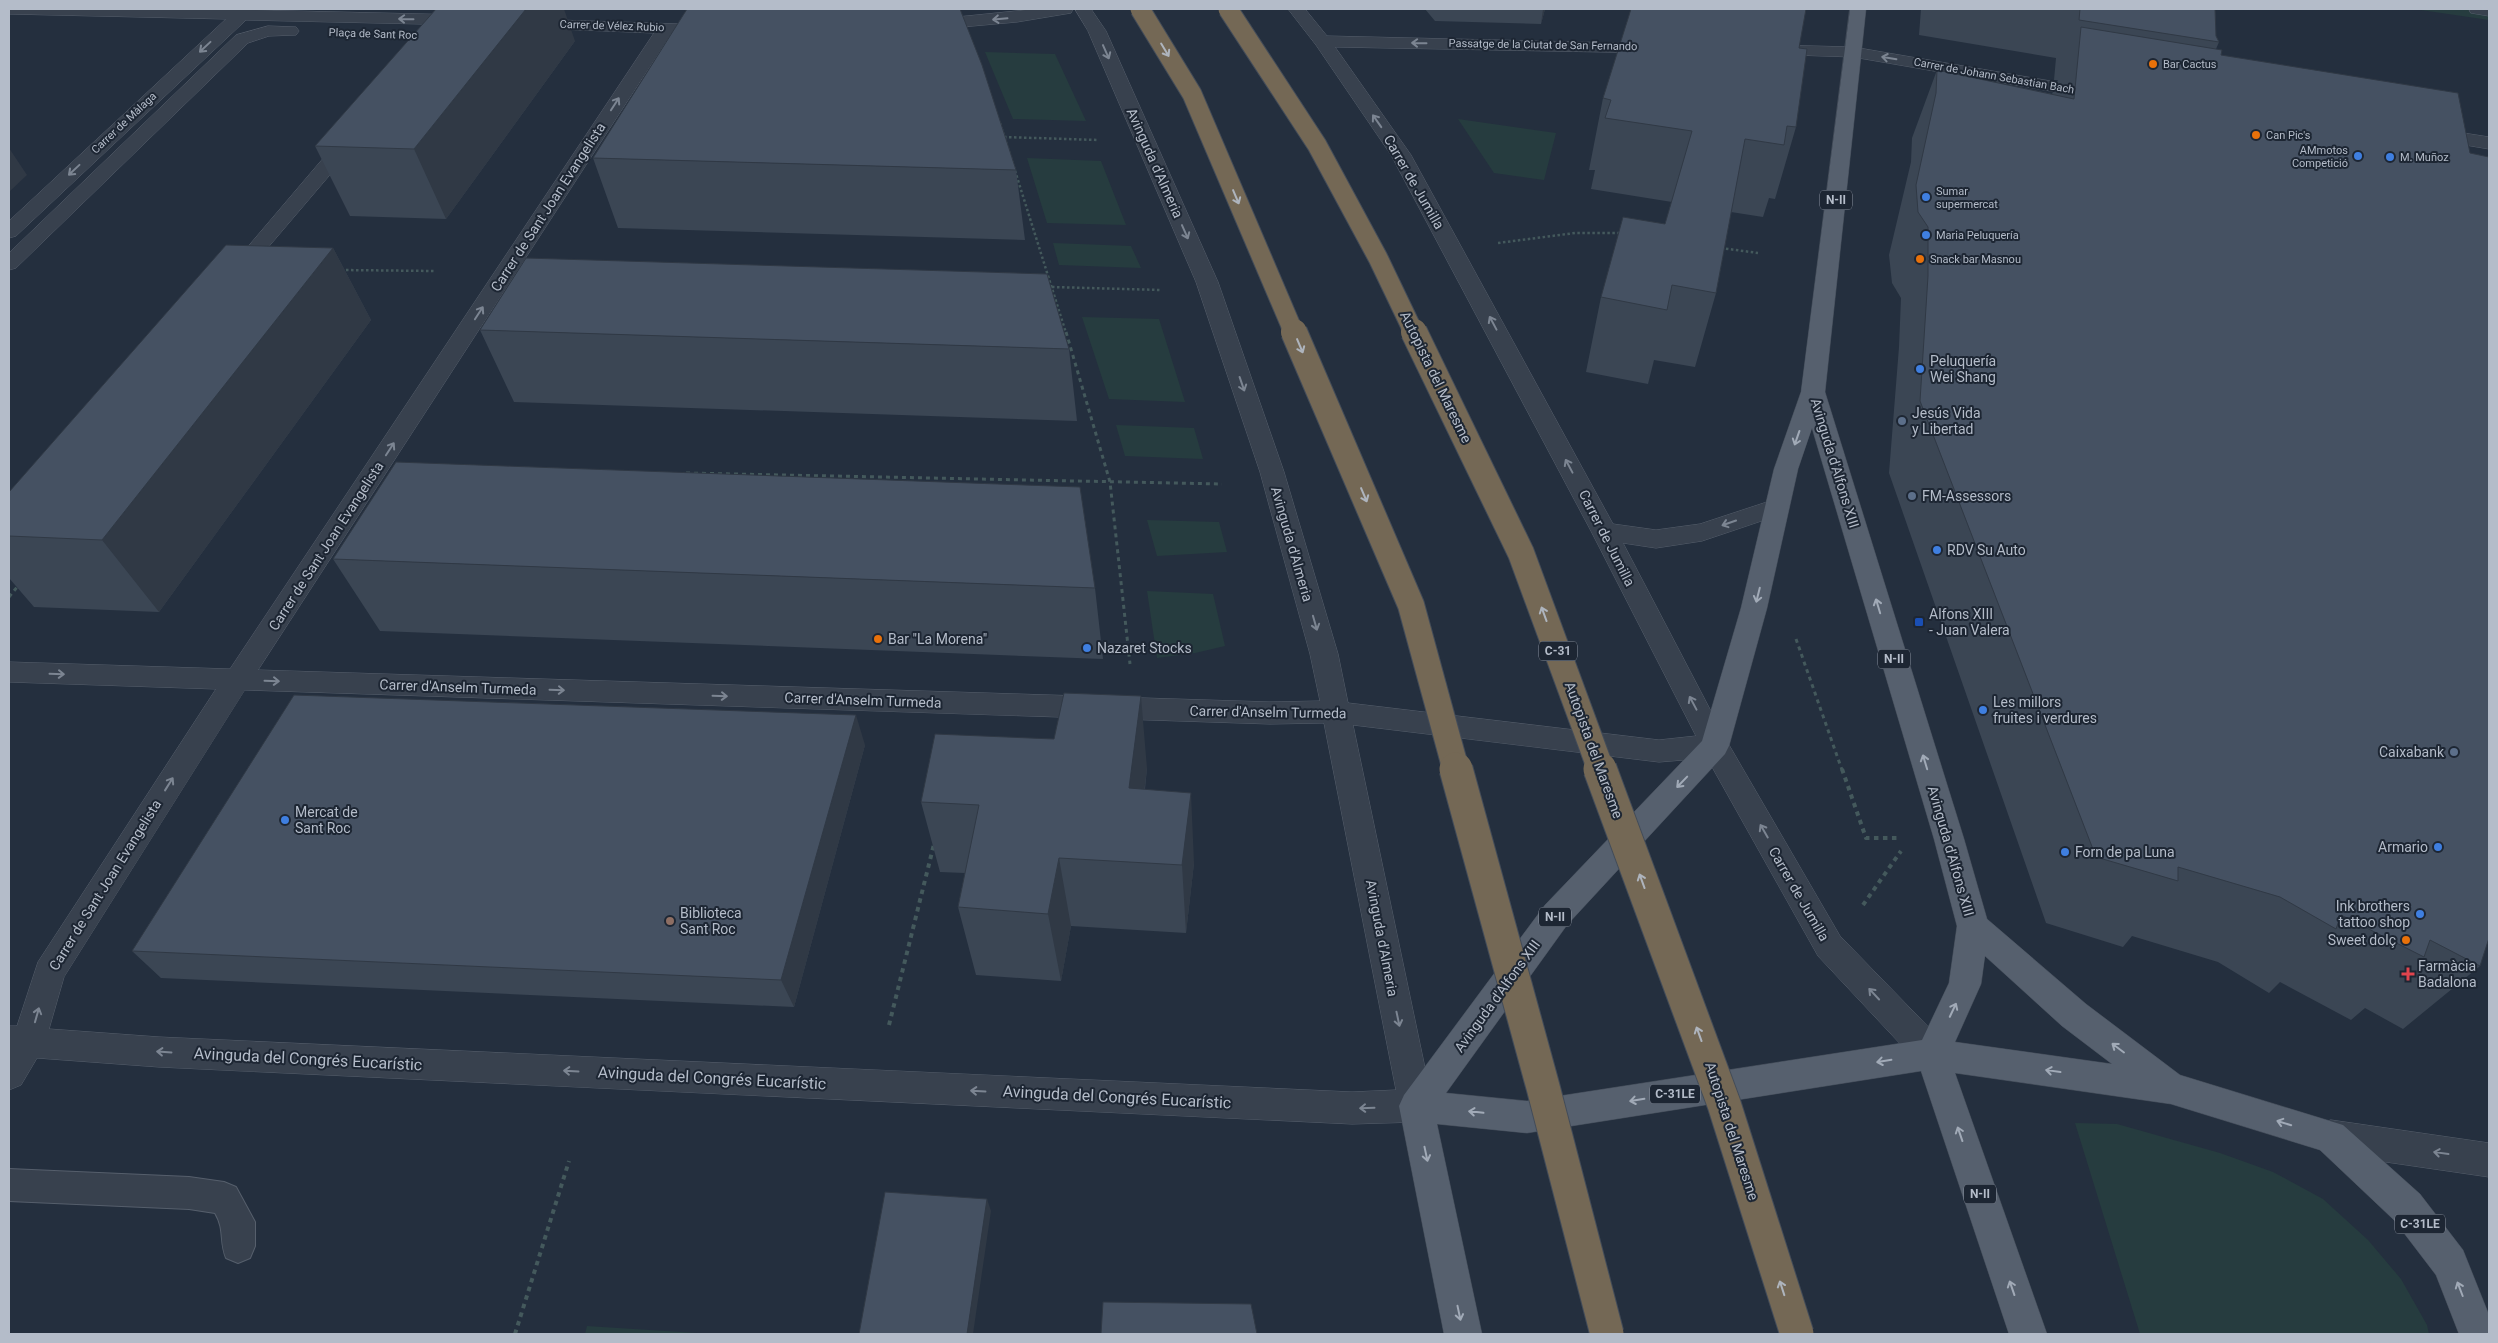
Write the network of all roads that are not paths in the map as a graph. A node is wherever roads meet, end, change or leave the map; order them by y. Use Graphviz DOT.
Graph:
graph roads {
  1 [pos="9,9"];
  2 [pos="1065,9"];
  3 [pos="1082,9"];
  4 [pos="1140,9"];
  5 [pos="1228,9"];
  6 [pos="1296,9"];
  7 [pos="1858,9"];
  8 [pos="2477,9"];
  9 [pos="2489,11"];
  10 [pos="476,13"];
  11 [pos="241,14"];
  12 [pos="519,22"];
  13 [pos="914,26"];
  14 [pos="700,28"];
  15 [pos="665,29"];
  16 [pos="435,40"];
  17 [pos="1322,41"];
  18 [pos="1672,48"];
  19 [pos="1750,50"];
  20 [pos="1853,52"];
  21 [pos="2108,96"];
  22 [pos="361,126"];
  23 [pos="2411,130"];
  24 [pos="2489,143"];
  25 [pos="2421,150"];
  26 [pos="2460,157"];
  27 [pos="9,232"];
  28 [pos="9,264"];
  29 [pos="220,291"];
  30 [pos="1813,392"];
  31 [pos="1776,507"];
  32 [pos="1604,531"];
  33 [pos="9,672"];
  34 [pos="238,680"];
  35 [pos="1336,712"];
  36 [pos="1715,746"];
  37 [pos="1973,926"];
  38 [pos="19,1042"];
  39 [pos="1932,1054"];
  40 [pos="9,1074"];
  41 [pos="2171,1088"];
  42 [pos="1416,1106"];
  43 [pos="2330,1137"];
  44 [pos="2489,1160"];
  45 [pos="9,1185"];
  46 [pos="238,1246"];
  47 [pos="1463,1334"];
  48 [pos="1607,1334"];
  49 [pos="1797,1334"];
  50 [pos="2028,1334"];
  51 [pos="2478,1334"];
  1 -- 11 [label="street"];
  2 -- 13 [label="street, one-way"];
  3 -- 35 [label="street, Avinguda d'Almeria, one-way"];
  4 -- 48 [label="highway, one-way, bridge"];
  49 -- 5 [label="highway, Autopista del Maresme / C-31, one-way, bridge"];
  6 -- 17 [label="street, Carrer de Jumilla"];
  7 -- 20 [label="main road, Avinguda d'Alfons XIII / N-II"];
  8 -- 9 [label="street"];
  10 -- 11 [label="street, one-way"];
  11 -- 27 [label="street, Carrer de Màlaga, one-way"];
  12 -- 15 [label="street, Carrer de Vélez Rubio"];
  14 -- 15 [label="street, Carrer de Vélez Rubio"];
  34 -- 15 [label="street, Carrer de Sant Joan Evangelista, one-way"];
  16 -- 28 [label="street, Plaça de Sant Roc"];
  18 -- 17 [label="street, Passatge de la Ciutat de San Fernando, one-way"];
  32 -- 17 [label="street, Carrer de Jumilla, one-way"];
  19 -- 20 [label="street"];
  21 -- 20 [label="street, Carrer de Johann Sebastian Bach, one-way"];
  20 -- 30 [label="main road, Avinguda d'Alfons XIII / N-II"];
  22 -- 29 [label="street"];
  23 -- 24 [label="street"];
  25 -- 26 [label="street"];
  30 -- 31 [label="main road, Avinguda d'Alfons XIII / N-II, one-way"];
  37 -- 30 [label="main road, Avinguda d'Alfons XIII / N-II, one-way"];
  31 -- 32 [label="street, one-way"];
  31 -- 36 [label="main road, Avinguda d'Alfons XIII / N-II, one-way"];
  36 -- 32 [label="street, Carrer de Jumilla, one-way"];
  33 -- 34 [label="street, Carrer d'Anselm Turmeda, one-way"];
  34 -- 35 [label="street, Carrer d'Anselm Turmeda, one-way"];
  38 -- 34 [label="street, Carrer de Sant Joan Evangelista, one-way"];
  35 -- 36 [label="street, Carrer d'Anselm Turmeda"];
  35 -- 42 [label="street, Avinguda d'Almeria, one-way"];
  39 -- 36 [label="street, Carrer de Jumilla, one-way"];
  36 -- 42 [label="main road, Avinguda d'Alfons XIII / N-II, one-way"];
  39 -- 37 [label="main road, Avinguda d'Alfons XIII / N-II, one-way"];
  41 -- 37 [label="main road, one-way"];
  38 -- 40 [label="street, Carrer de Sant Joan Evangelista"];
  42 -- 38 [label="street, Avinguda del Congrés Eucarístic, one-way"];
  41 -- 39 [label="main road, C-31LE, one-way"];
  39 -- 42 [label="main road, C-31LE, one-way"];
  50 -- 39 [label="main road, N-II, one-way"];
  43 -- 41 [label="main road, C-31LE, one-way"];
  42 -- 47 [label="main road, one-way"];
  44 -- 43 [label="street, one-way"];
  51 -- 43 [label="main road, C-31LE, one-way"];
  45 -- 46 [label="lane"];
}
